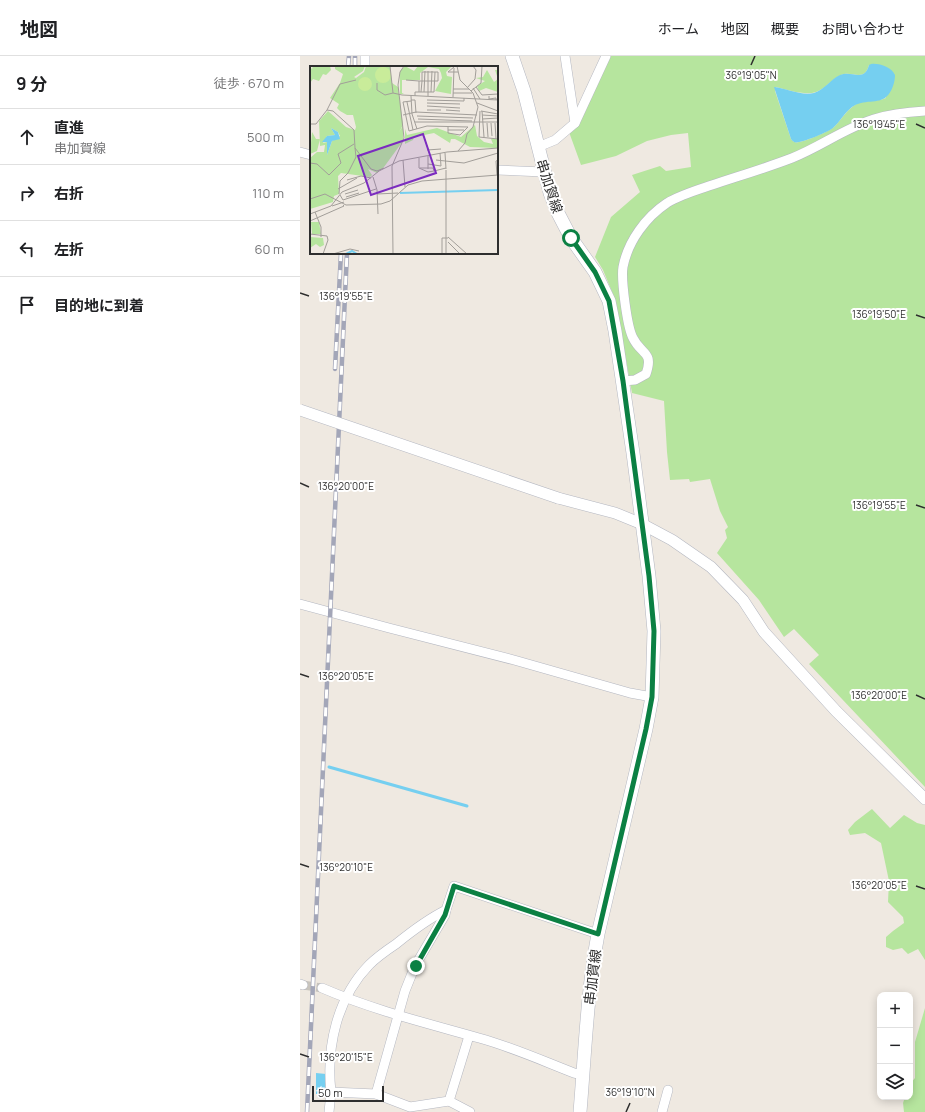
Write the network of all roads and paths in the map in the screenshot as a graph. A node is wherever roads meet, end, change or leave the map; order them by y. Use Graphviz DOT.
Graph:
graph roads {
  1 [pos="512,56"];
  2 [pos="564,56"];
  3 [pos="606,56"];
  4 [pos="925,111"];
  5 [pos="575,123"];
  6 [pos="538,147"];
  7 [pos="300,152"];
  8 [pos="310,155"];
  9 [pos="498,170"];
  10 [pos="544,172"];
  11 [pos="623,381"];
  12 [pos="300,410"];
  13 [pos="642,524"];
  14 [pos="300,604"];
  15 [pos="652,697"];
  16 [pos="925,799"];
  17 [pos="446,910"];
  18 [pos="598,934"];
  19 [pos="322,988"];
  20 [pos="345,998"];
  21 [pos="398,1015"];
  22 [pos="469,1036"];
  23 [pos="583,1075"];
  24 [pos="668,1090"];
  25 [pos="330,1092"];
  26 [pos="376,1094"];
  27 [pos="449,1101"];
  28 [pos="410,1110"];
  29 [pos="329,1112"];
  30 [pos="470,1112"];
  31 [pos="580,1112"];
  32 [pos="662,1112"];
  1 -- 6 [label="main road, 串加賀線"];
  2 -- 5 [label="street"];
  3 -- 5 [label="street"];
  4 -- 11 [label="street"];
  5 -- 6 [label="street"];
  6 -- 10 [label="main road, 串加賀線"];
  7 -- 8 [label="street"];
  9 -- 10 [label="street"];
  10 -- 11 [label="main road, 串加賀線"];
  11 -- 13 [label="main road, 串加賀線"];
  12 -- 13 [label="street, bridge"];
  13 -- 15 [label="main road, 串加賀線"];
  13 -- 16 [label="street"];
  14 -- 15 [label="street"];
  15 -- 18 [label="main road, 串加賀線"];
  17 -- 18 [label="street"];
  17 -- 20 [label="street"];
  17 -- 21 [label="street"];
  18 -- 23 [label="main road, 串加賀線"];
  19 -- 20 [label="street"];
  20 -- 21 [label="street"];
  20 -- 25 [label="street"];
  21 -- 22 [label="street"];
  21 -- 26 [label="street"];
  22 -- 23 [label="street"];
  22 -- 27 [label="street"];
  23 -- 31 [label="main road, 串加賀線"];
  24 -- 32 [label="street"];
  25 -- 26 [label="street"];
  25 -- 29 [label="street"];
  26 -- 28 [label="street"];
  27 -- 28 [label="street"];
  27 -- 30 [label="street"];
}
